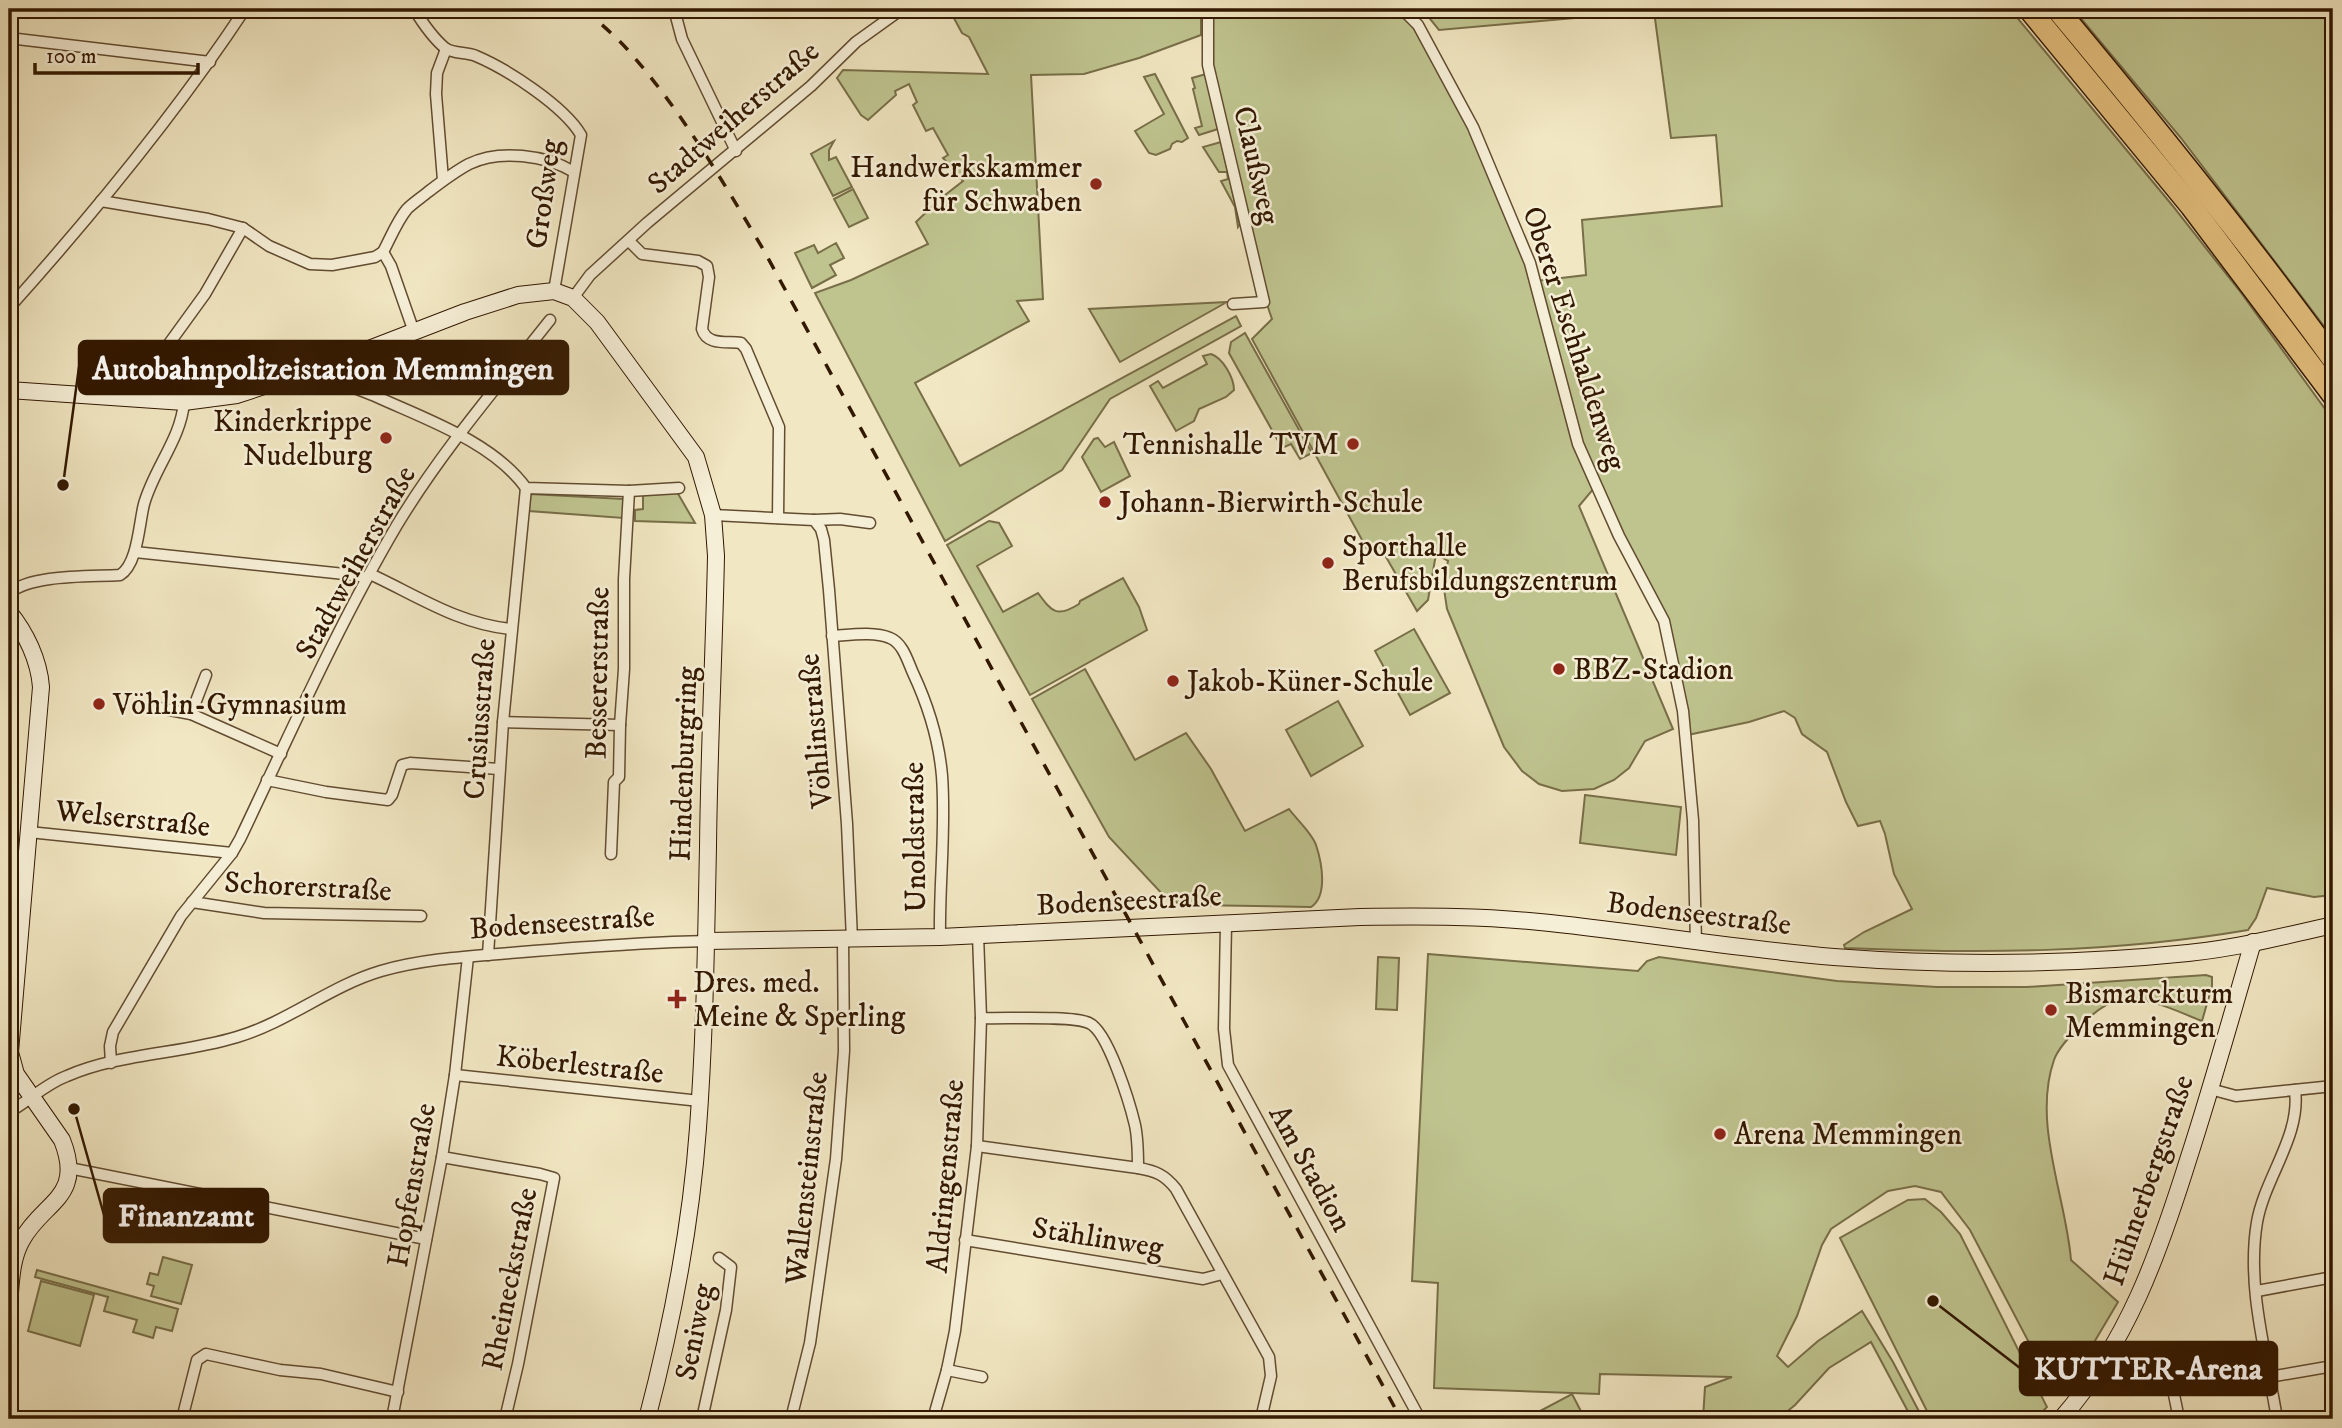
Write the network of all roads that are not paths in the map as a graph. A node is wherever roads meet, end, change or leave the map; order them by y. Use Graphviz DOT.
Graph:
graph roads {
  1 [pos="244,9"];
  2 [pos="414,9"];
  3 [pos="674,9"];
  4 [pos="902,9"];
  5 [pos="1208,9"];
  6 [pos="1402,9"];
  7 [pos="2029,9"];
  8 [pos="2057,9"];
  9 [pos="9,38"];
  10 [pos="446,50"];
  11 [pos="210,62"];
  12 [pos="736,150"];
  13 [pos="574,172"];
  14 [pos="443,180"];
  15 [pos="101,201"];
  16 [pos="243,228"];
  17 [pos="629,241"];
  18 [pos="383,252"];
  19 [pos="554,290"];
  20 [pos="573,298"];
  21 [pos="1233,304"];
  22 [pos="9,308"];
  23 [pos="550,320"];
  24 [pos="414,332"];
  25 [pos="2333,359"];
  26 [pos="325,366"];
  27 [pos="9,390"];
  28 [pos="2333,395"];
  29 [pos="138,398"];
  30 [pos="184,402"];
  31 [pos="460,435"];
  32 [pos="526,488"];
  33 [pos="679,488"];
  34 [pos="629,491"];
  35 [pos="713,515"];
  36 [pos="779,518"];
  37 [pos="814,520"];
  38 [pos="870,523"];
  39 [pos="135,552"];
  40 [pos="368,576"];
  41 [pos="9,593"];
  42 [pos="9,612"];
  43 [pos="511,629"];
  44 [pos="832,636"];
  45 [pos="206,675"];
  46 [pos="159,708"];
  47 [pos="191,714"];
  48 [pos="503,722"];
  49 [pos="620,725"];
  50 [pos="281,754"];
  51 [pos="499,769"];
  52 [pos="267,780"];
  53 [pos="29,832"];
  54 [pos="232,853"];
  55 [pos="611,854"];
  56 [pos="192,902"];
  57 [pos="421,916"];
  58 [pos="1226,924"];
  59 [pos="2333,925"];
  60 [pos="978,935"];
  61 [pos="940,937"];
  62 [pos="847,940"];
  63 [pos="707,941"];
  64 [pos="1696,943"];
  65 [pos="2253,943"];
  66 [pos="488,955"];
  67 [pos="468,957"];
  68 [pos="981,1018"];
  69 [pos="111,1063"];
  70 [pos="455,1075"];
  71 [pos="2333,1086"];
  72 [pos="2210,1089"];
  73 [pos="2295,1090"];
  74 [pos="32,1097"];
  75 [pos="699,1101"];
  76 [pos="9,1112"];
  77 [pos="976,1146"];
  78 [pos="442,1157"];
  79 [pos="69,1168"];
  80 [pos="1138,1168"];
  81 [pos="426,1239"];
  82 [pos="965,1240"];
  83 [pos="719,1258"];
  84 [pos="1222,1274"];
  85 [pos="2333,1277"];
  86 [pos="2257,1291"];
  87 [pos="9,1305"];
  88 [pos="2263,1353"];
  89 [pos="2333,1366"];
  90 [pos="947,1370"];
  91 [pos="982,1377"];
  92 [pos="2269,1377"];
  93 [pos="398,1392"];
  94 [pos="182,1419"];
  95 [pos="392,1419"];
  96 [pos="505,1419"];
  97 [pos="647,1419"];
  98 [pos="702,1419"];
  99 [pos="791,1419"];
  100 [pos="933,1419"];
  101 [pos="1261,1419"];
  102 [pos="1420,1419"];
  103 [pos="2061,1419"];
  104 [pos="2179,1419"];
  105 [pos="2277,1419"];
  1 -- 11 [label="street"];
  2 -- 10 [label="street"];
  3 -- 12 [label="street"];
  4 -- 12 [label="street, Stadtweiherstraße"];
  5 -- 21 [label="street, Claußweg"];
  6 -- 64 [label="street, Oberer Eschhaldenweg"];
  7 -- 28 [label="highway"];
  8 -- 25 [label="highway"];
  9 -- 11 [label="street"];
  10 -- 13 [label="street, Großweg"];
  10 -- 14 [label="street"];
  11 -- 15 [label="street"];
  12 -- 17 [label="street, Stadtweiherstraße"];
  13 -- 14 [label="street"];
  13 -- 19 [label="street, Großweg"];
  14 -- 18 [label="street"];
  15 -- 16 [label="street"];
  15 -- 22 [label="street"];
  16 -- 18 [label="street"];
  16 -- 29 [label="street"];
  17 -- 20 [label="street, Stadtweiherstraße"];
  17 -- 36 [label="street"];
  18 -- 24 [label="street"];
  19 -- 20 [label="main road, Hindenburgring"];
  19 -- 24 [label="main road"];
  20 -- 35 [label="main road, Hindenburgring"];
  23 -- 31 [label="street, Stadtweiherstraße"];
  24 -- 26 [label="main road"];
  26 -- 30 [label="main road"];
  26 -- 31 [label="street"];
  27 -- 29 [label="main road"];
  29 -- 30 [label="main road"];
  30 -- 39 [label="street"];
  31 -- 32 [label="street"];
  31 -- 40 [label="street, Stadtweiherstraße"];
  32 -- 34 [label="street"];
  32 -- 43 [label="street, Crusiusstraße"];
  33 -- 34 [label="street"];
  34 -- 49 [label="street, Bessererstraße"];
  35 -- 36 [label="street"];
  35 -- 63 [label="main road, Hindenburgring"];
  36 -- 37 [label="street"];
  37 -- 38 [label="street"];
  37 -- 44 [label="street, Vöhlinstraße"];
  39 -- 40 [label="street"];
  39 -- 41 [label="street"];
  40 -- 43 [label="street"];
  40 -- 50 [label="street, Stadtweiherstraße"];
  42 -- 53 [label="main road"];
  43 -- 48 [label="street, Crusiusstraße"];
  44 -- 61 [label="street, Unoldstraße"];
  44 -- 62 [label="street, Vöhlinstraße"];
  45 -- 47 [label="street"];
  46 -- 47 [label="street"];
  47 -- 50 [label="street"];
  48 -- 49 [label="street"];
  48 -- 51 [label="street, Crusiusstraße"];
  49 -- 55 [label="street, Bessererstraße"];
  50 -- 52 [label="street, Stadtweiherstraße"];
  51 -- 52 [label="street"];
  51 -- 66 [label="street, Crusiusstraße"];
  52 -- 54 [label="street, Stadtweiherstraße"];
  53 -- 54 [label="street, Welserstraße"];
  53 -- 74 [label="main road"];
  54 -- 56 [label="street, Stadtweiherstraße"];
  56 -- 57 [label="street, Schorerstraße"];
  56 -- 69 [label="street, Stadtweiherstraße"];
  58 -- 60 [label="main road, Bodenseestraße"];
  58 -- 64 [label="main road, Bodenseestraße"];
  58 -- 102 [label="street, Am Stadion"];
  59 -- 65 [label="main road, Bodenseestraße"];
  60 -- 61 [label="main road, Bodenseestraße"];
  60 -- 68 [label="street, Aldringenstraße"];
  61 -- 62 [label="main road, Bodenseestraße"];
  62 -- 63 [label="main road, Bodenseestraße"];
  62 -- 99 [label="street, Wallensteinstraße"];
  63 -- 66 [label="street, Bodenseestraße"];
  63 -- 75 [label="main road, Hindenburgring"];
  64 -- 65 [label="main road, Bodenseestraße"];
  65 -- 72 [label="main road, Hühnerbergstraße"];
  66 -- 67 [label="street, Bodenseestraße"];
  67 -- 69 [label="street, Bodenseestraße"];
  67 -- 70 [label="street, Hopfenstraße"];
  68 -- 77 [label="street, Aldringenstraße"];
  68 -- 80 [label="street"];
  69 -- 74 [label="street, Bodenseestraße"];
  70 -- 75 [label="street, Köberlestraße"];
  70 -- 78 [label="street, Hopfenstraße"];
  71 -- 73 [label="street"];
  72 -- 73 [label="street"];
  72 -- 103 [label="main road, Hühnerbergstraße"];
  73 -- 86 [label="street"];
  74 -- 76 [label="street, Bodenseestraße"];
  74 -- 79 [label="main road"];
  75 -- 97 [label="main road, Hindenburgring"];
  77 -- 80 [label="street"];
  77 -- 82 [label="street, Aldringenstraße"];
  78 -- 81 [label="street, Hopfenstraße"];
  78 -- 96 [label="street, Rheineckstraße"];
  79 -- 81 [label="street"];
  79 -- 87 [label="main road"];
  80 -- 84 [label="street"];
  81 -- 93 [label="street, Hopfenstraße"];
  82 -- 84 [label="street, Stählinweg"];
  82 -- 90 [label="street, Aldringenstraße"];
  83 -- 98 [label="street, Seniweg"];
  84 -- 101 [label="street"];
  85 -- 86 [label="street"];
  86 -- 88 [label="street"];
  88 -- 92 [label="street"];
  88 -- 104 [label="street"];
  89 -- 92 [label="street"];
  90 -- 91 [label="street"];
  90 -- 100 [label="street, Aldringenstraße"];
  92 -- 105 [label="street"];
  93 -- 94 [label="street"];
  93 -- 95 [label="street, Hopfenstraße"];
}
